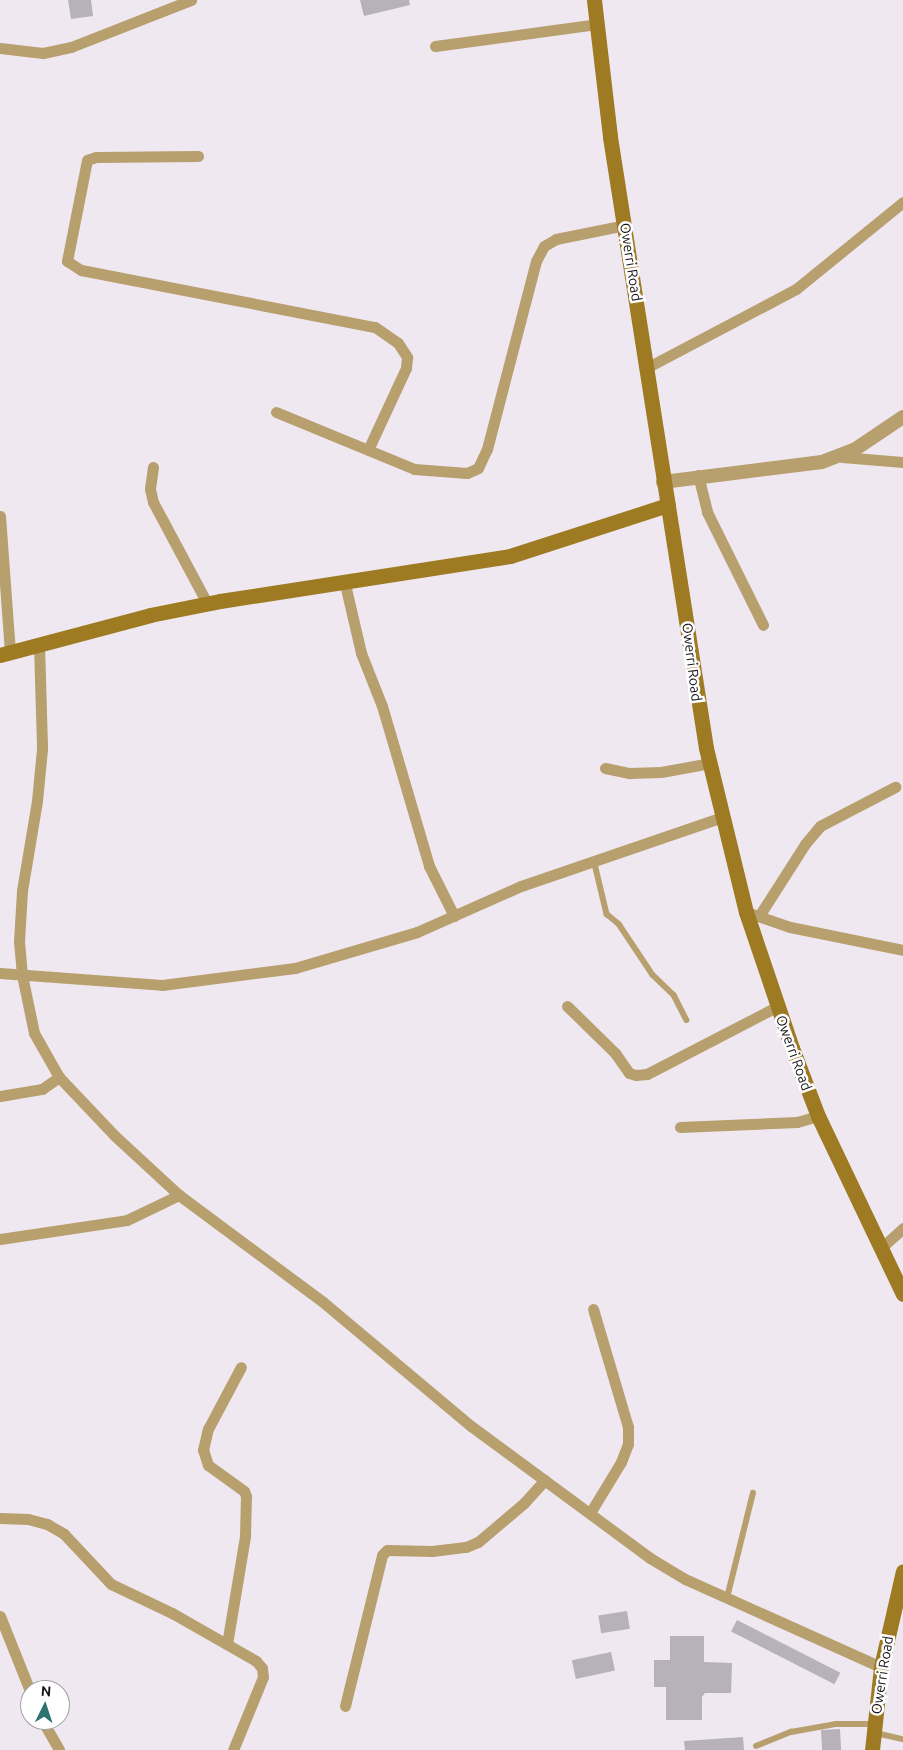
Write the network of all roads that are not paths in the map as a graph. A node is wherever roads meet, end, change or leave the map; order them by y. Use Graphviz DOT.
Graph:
graph roads {
  1 [pos="191,0"];
  2 [pos="594,0"];
  3 [pos="597,24"];
  4 [pos="435,46"];
  5 [pos="0,48"];
  6 [pos="198,156"];
  7 [pos="903,202"];
  8 [pos="625,225"];
  9 [pos="648,367"];
  10 [pos="276,412"];
  11 [pos="903,417"];
  12 [pos="368,450"];
  13 [pos="842,456"];
  14 [pos="903,462"];
  15 [pos="153,467"];
  16 [pos="698,475"];
  17 [pos="663,482"];
  18 [pos="668,505"];
  19 [pos="0,516"];
  20 [pos="345,584"];
  21 [pos="207,604"];
  22 [pos="763,624"];
  23 [pos="39,645"];
  24 [pos="5,653"];
  25 [pos="710,763"];
  26 [pos="605,768"];
  27 [pos="895,787"];
  28 [pos="723,817"];
  29 [pos="594,860"];
  30 [pos="753,914"];
  31 [pos="454,916"];
  32 [pos="903,950"];
  33 [pos="0,973"];
  34 [pos="22,975"];
  35 [pos="567,1006"];
  36 [pos="778,1006"];
  37 [pos="687,1020"];
  38 [pos="58,1077"];
  39 [pos="0,1096"];
  40 [pos="818,1116"];
  41 [pos="680,1128"];
  42 [pos="179,1196"];
  43 [pos="903,1228"];
  44 [pos="0,1240"];
  45 [pos="881,1248"];
  46 [pos="903,1294"];
  47 [pos="593,1310"];
  48 [pos="241,1368"];
  49 [pos="545,1480"];
  50 [pos="753,1493"];
  51 [pos="590,1513"];
  52 [pos="0,1518"];
  53 [pos="903,1571"];
  54 [pos="726,1598"];
  55 [pos="0,1616"];
  56 [pos="227,1644"];
  57 [pos="881,1667"];
  58 [pos="26,1680"];
  59 [pos="345,1706"];
  60 [pos="875,1728"];
  61 [pos="48,1730"];
  62 [pos="903,1739"];
  63 [pos="756,1746"];
  64 [pos="59,1750"];
  65 [pos="233,1750"];
  66 [pos="872,1750"];
  1 -- 5 [label="street"];
  2 -- 3 [label="main road, Owerri Road"];
  3 -- 4 [label="street"];
  3 -- 8 [label="main road, Owerri Road"];
  6 -- 12 [label="street"];
  7 -- 9 [label="street"];
  8 -- 9 [label="main road, Owerri Road"];
  8 -- 12 [label="street"];
  9 -- 17 [label="main road, Owerri Road"];
  10 -- 12 [label="street"];
  11 -- 13 [label="street"];
  13 -- 14 [label="street"];
  13 -- 16 [label="street"];
  15 -- 21 [label="street"];
  16 -- 17 [label="street"];
  16 -- 22 [label="street"];
  17 -- 18 [label="main road, Owerri Road"];
  18 -- 20 [label="main road"];
  18 -- 25 [label="main road, Owerri Road"];
  19 -- 24 [label="street"];
  20 -- 21 [label="main road"];
  20 -- 31 [label="street"];
  21 -- 23 [label="main road"];
  23 -- 24 [label="main road"];
  23 -- 34 [label="street"];
  25 -- 26 [label="street"];
  25 -- 28 [label="main road, Owerri Road"];
  27 -- 30 [label="street"];
  28 -- 29 [label="street"];
  28 -- 30 [label="main road, Owerri Road"];
  29 -- 31 [label="street"];
  29 -- 37 [label="lane"];
  30 -- 32 [label="street"];
  30 -- 36 [label="main road, Owerri Road"];
  31 -- 34 [label="street"];
  33 -- 34 [label="street"];
  34 -- 38 [label="street"];
  35 -- 36 [label="street"];
  36 -- 40 [label="main road, Owerri Road"];
  38 -- 39 [label="street"];
  38 -- 42 [label="street"];
  40 -- 41 [label="street"];
  40 -- 45 [label="main road, Owerri Road"];
  42 -- 44 [label="street"];
  42 -- 49 [label="street"];
  43 -- 45 [label="street"];
  45 -- 46 [label="main road, Owerri Road"];
  47 -- 51 [label="street"];
  48 -- 56 [label="street"];
  49 -- 51 [label="street"];
  49 -- 59 [label="street"];
  50 -- 54 [label="lane"];
  51 -- 54 [label="street"];
  52 -- 56 [label="street"];
  53 -- 57 [label="main road, Owerri Road"];
  54 -- 57 [label="street"];
  55 -- 58 [label="street"];
  56 -- 65 [label="street"];
  57 -- 60 [label="main road, Owerri Road"];
  60 -- 62 [label="lane"];
  60 -- 63 [label="lane"];
  60 -- 66 [label="main road, Owerri Road"];
  61 -- 64 [label="street"];
}
